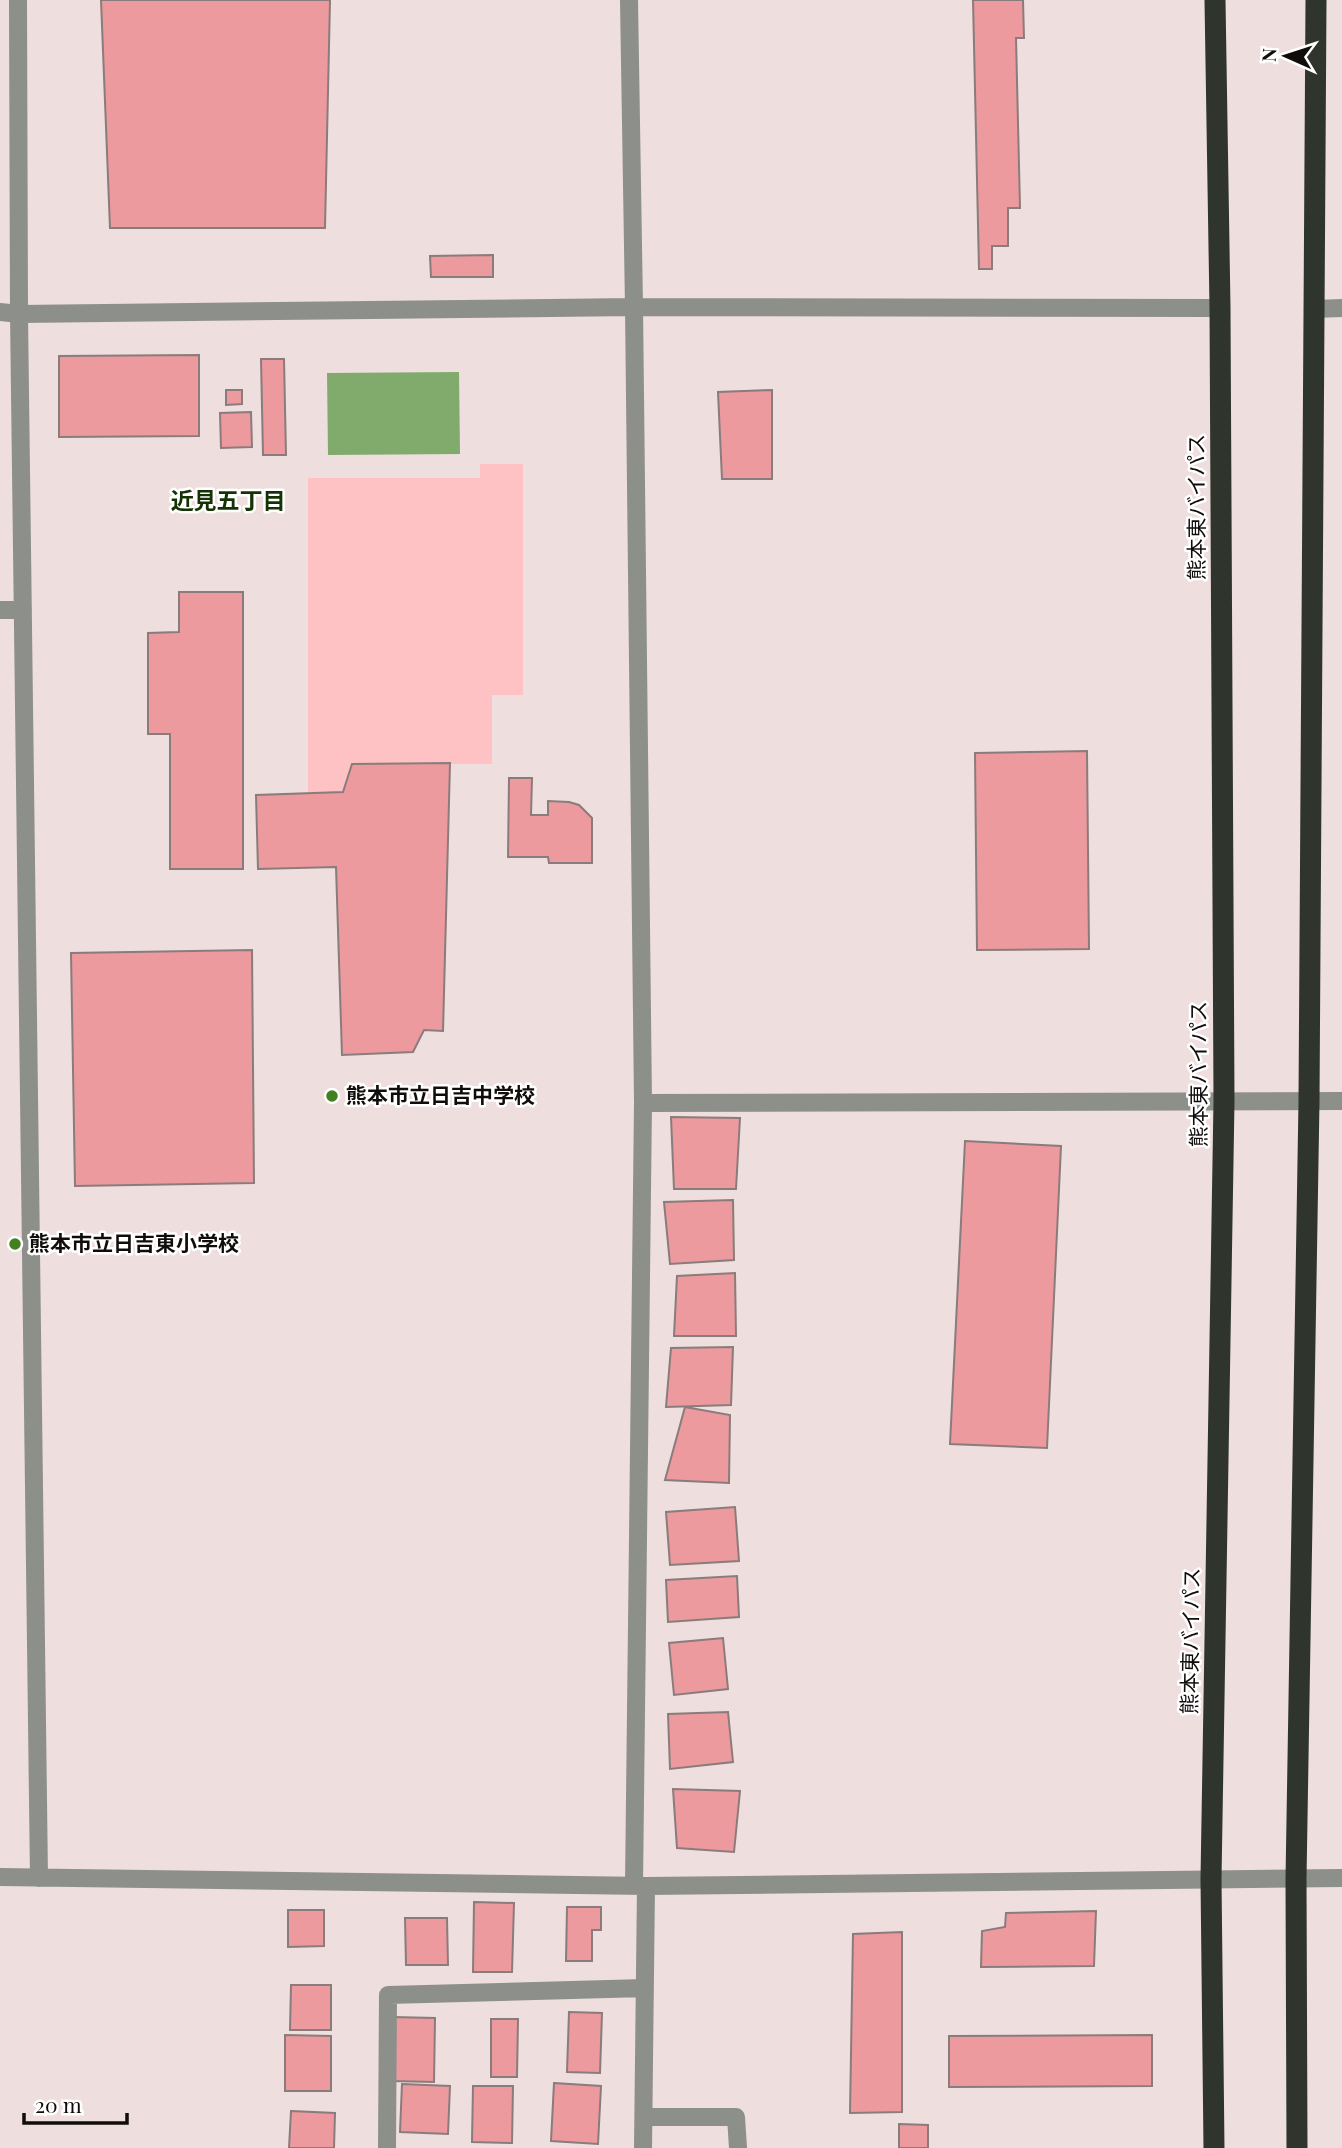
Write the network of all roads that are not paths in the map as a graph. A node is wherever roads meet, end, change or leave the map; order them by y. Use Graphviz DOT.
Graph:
graph roads {
  1 [pos="18,0"];
  2 [pos="629,0"];
  3 [pos="1215,0"];
  4 [pos="1316,0"];
  5 [pos="634,307"];
  6 [pos="1220,308"];
  7 [pos="1342,308"];
  8 [pos="1314,309"];
  9 [pos="0,312"];
  10 [pos="19,314"];
  11 [pos="0,610"];
  12 [pos="23,610"];
  13 [pos="1224,1101"];
  14 [pos="1309,1101"];
  15 [pos="1342,1101"];
  16 [pos="643,1103"];
  17 [pos="0,1877"];
  18 [pos="39,1878"];
  19 [pos="1342,1878"];
  20 [pos="1296,1879"];
  21 [pos="1211,1880"];
  22 [pos="640,1886"];
  23 [pos="645,1988"];
  24 [pos="643,2117"];
  25 [pos="387,2148"];
  26 [pos="643,2148"];
  27 [pos="738,2148"];
  28 [pos="1214,2148"];
  29 [pos="1297,2148"];
  1 -- 10 [label="street"];
  2 -- 5 [label="street"];
  3 -- 6 [label="highway, 熊本東バイパス"];
  4 -- 8 [label="highway"];
  5 -- 6 [label="street"];
  5 -- 10 [label="street"];
  5 -- 16 [label="street"];
  6 -- 13 [label="highway, 熊本東バイパス"];
  7 -- 8 [label="street"];
  8 -- 14 [label="highway"];
  9 -- 10 [label="street"];
  10 -- 12 [label="street"];
  11 -- 12 [label="street"];
  12 -- 18 [label="street"];
  13 -- 14 [label="street"];
  13 -- 16 [label="street"];
  13 -- 21 [label="highway, 熊本東バイパス"];
  14 -- 15 [label="street"];
  14 -- 20 [label="highway"];
  16 -- 22 [label="street"];
  17 -- 18 [label="street"];
  18 -- 22 [label="street"];
  19 -- 20 [label="street"];
  20 -- 21 [label="street"];
  20 -- 29 [label="highway"];
  21 -- 22 [label="street"];
  21 -- 28 [label="highway, 熊本東バイパス"];
  22 -- 23 [label="street"];
  23 -- 24 [label="street"];
  23 -- 25 [label="street"];
  24 -- 26 [label="street"];
  24 -- 27 [label="street"];
}
